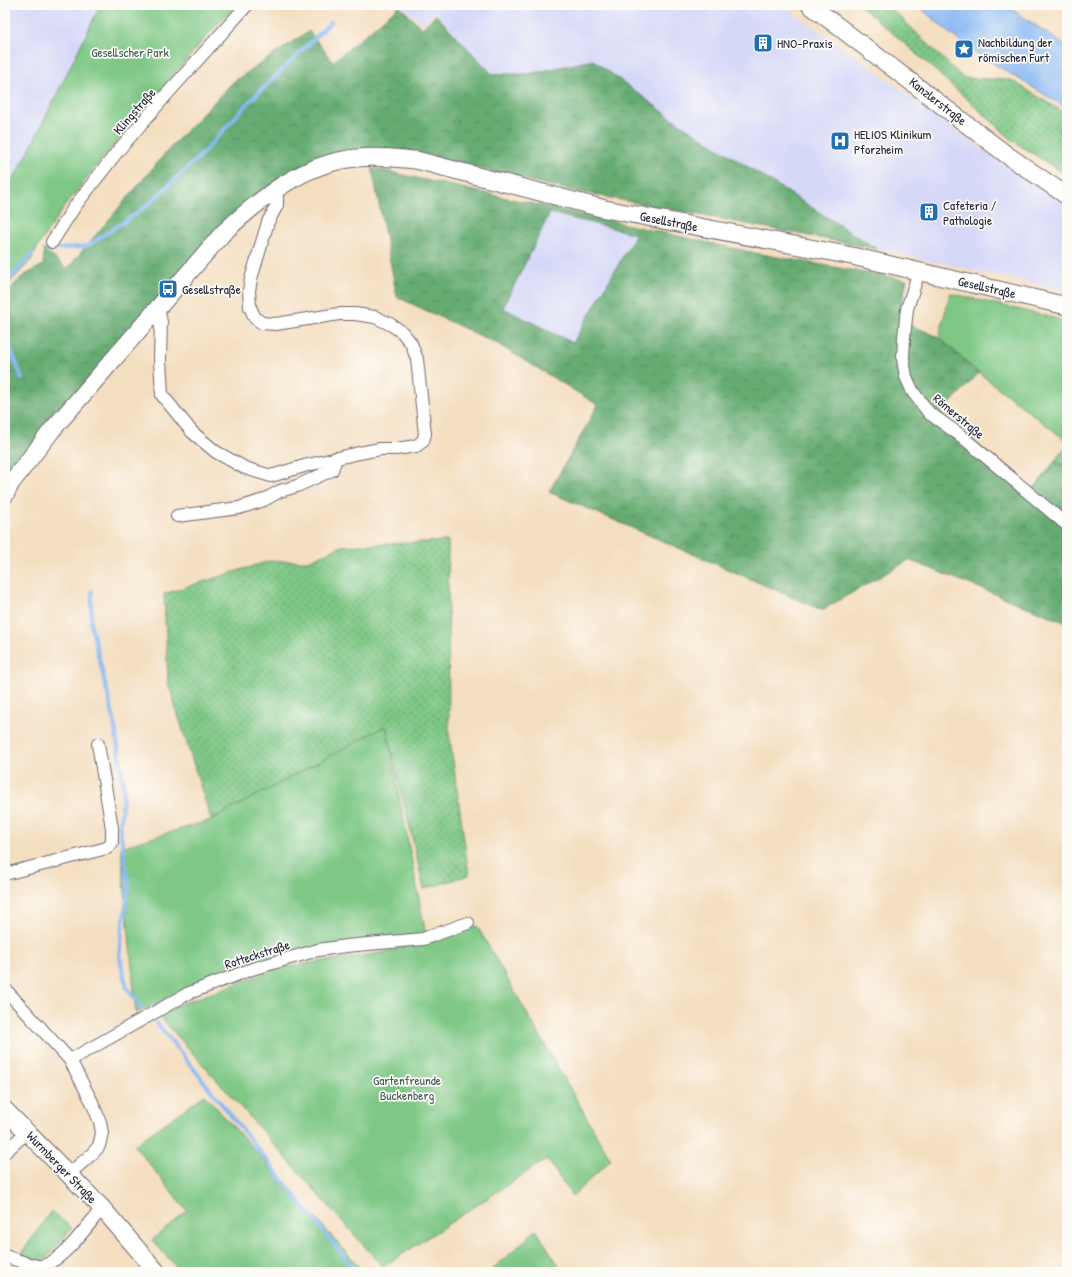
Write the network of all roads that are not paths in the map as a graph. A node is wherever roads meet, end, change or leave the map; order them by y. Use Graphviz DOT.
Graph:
graph roads {
  1 [pos="247,5"];
  2 [pos="810,5"];
  3 [pos="276,188"];
  4 [pos="1067,196"];
  5 [pos="52,242"];
  6 [pos="919,271"];
  7 [pos="1067,306"];
  8 [pos="158,307"];
  9 [pos="336,458"];
  10 [pos="5,495"];
  11 [pos="177,516"];
  12 [pos="1067,525"];
  13 [pos="98,744"];
  14 [pos="5,874"];
  15 [pos="468,923"];
  16 [pos="5,989"];
  17 [pos="70,1060"];
  18 [pos="6,1113"];
  19 [pos="27,1132"];
  20 [pos="5,1152"];
  21 [pos="68,1174"];
  22 [pos="102,1208"];
  23 [pos="5,1256"];
  24 [pos="157,1272"];
  1 -- 5 [label="street, Klingstraße"];
  2 -- 4 [label="street, Kanzlerstraße"];
  3 -- 6 [label="street, Gesellstraße"];
  3 -- 8 [label="street, Gesellstraße"];
  3 -- 9 [label="street"];
  6 -- 7 [label="street, Gesellstraße"];
  6 -- 12 [label="street, Römerstraße"];
  8 -- 9 [label="street"];
  8 -- 10 [label="street, Gesellstraße"];
  9 -- 11 [label="street"];
  13 -- 14 [label="street"];
  15 -- 17 [label="street, Rotteckstraße"];
  16 -- 17 [label="street"];
  17 -- 21 [label="street"];
  18 -- 19 [label="street, Wurmberger Straße"];
  19 -- 20 [label="street"];
  19 -- 21 [label="street, Wurmberger Straße"];
  21 -- 22 [label="street, Wurmberger Straße"];
  22 -- 23 [label="street, Wurmberger Straße"];
  22 -- 24 [label="street, Wurmberger Straße"];
}
